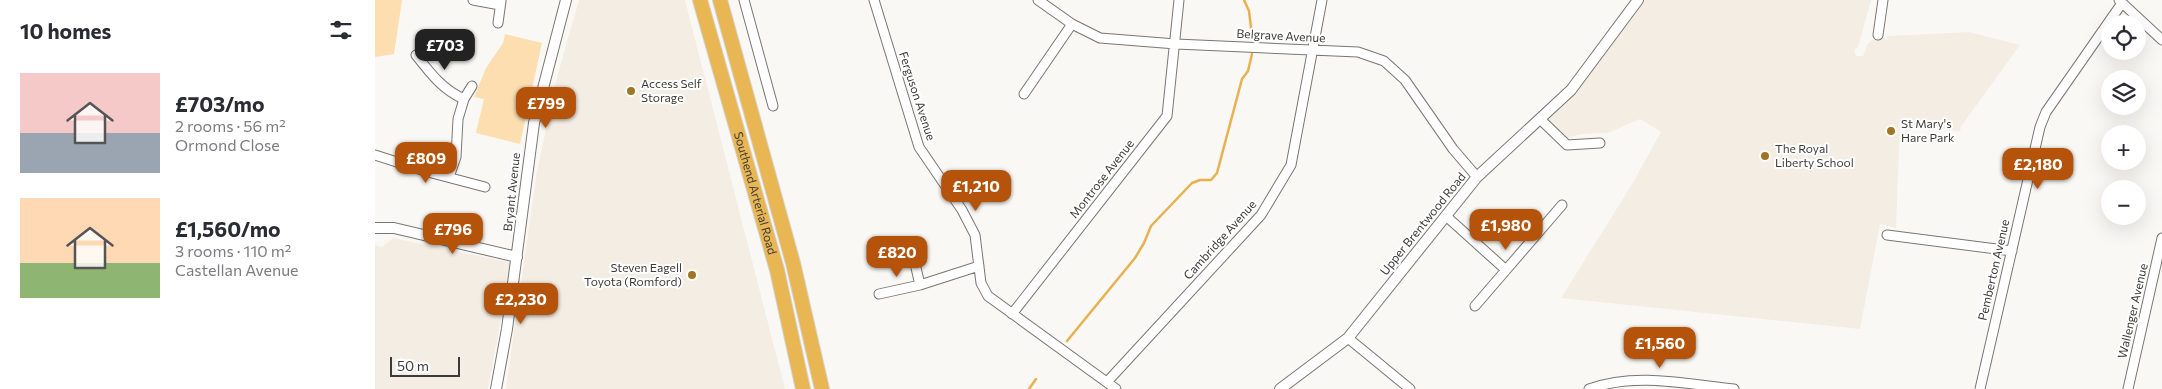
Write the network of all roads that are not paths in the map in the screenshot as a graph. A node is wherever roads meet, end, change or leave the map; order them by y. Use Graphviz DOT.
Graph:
graph roads {
  1 [pos="473,0"];
  2 [pos="566,0"];
  3 [pos="700,0"];
  4 [pos="720,0"];
  5 [pos="744,0"];
  6 [pos="873,0"];
  7 [pos="1038,0"];
  8 [pos="1179,0"];
  9 [pos="1322,0"];
  10 [pos="1638,0"];
  11 [pos="1883,0"];
  12 [pos="2120,1"];
  13 [pos="500,2"];
  14 [pos="498,23"];
  15 [pos="1072,24"];
  16 [pos="1879,35"];
  17 [pos="2162,40"];
  18 [pos="1176,44"];
  19 [pos="1313,50"];
  20 [pos="416,55"];
  21 [pos="472,86"];
  22 [pos="1024,94"];
  23 [pos="464,100"];
  24 [pos="773,106"];
  25 [pos="1540,119"];
  26 [pos="1600,143"];
  27 [pos="375,155"];
  28 [pos="449,177"];
  29 [pos="1477,177"];
  30 [pos="485,187"];
  31 [pos="1562,205"];
  32 [pos="1446,216"];
  33 [pos="375,228"];
  34 [pos="1887,235"];
  35 [pos="2162,238"];
  36 [pos="909,242"];
  37 [pos="2012,251"];
  38 [pos="517,257"];
  39 [pos="979,266"];
  40 [pos="1506,270"];
  41 [pos="920,285"];
  42 [pos="879,294"];
  43 [pos="1475,306"];
  44 [pos="1012,314"];
  45 [pos="1347,338"];
  46 [pos="1107,382"];
  47 [pos="497,389"];
  48 [pos="803,389"];
  49 [pos="822,389"];
  50 [pos="1116,389"];
  51 [pos="1280,389"];
  52 [pos="1410,389"];
  53 [pos="1589,389"];
  54 [pos="1734,389"];
  55 [pos="1980,389"];
  56 [pos="2128,389"];
  1 -- 13 [label="street"];
  2 -- 38 [label="street, Bryant Avenue"];
  3 -- 48 [label="highway, Southend Arterial Road"];
  4 -- 49 [label="highway, Southend Arterial Road"];
  5 -- 24 [label="street"];
  6 -- 39 [label="street, Ferguson Avenue"];
  7 -- 15 [label="street, Belgrave Avenue"];
  8 -- 18 [label="street, Montrose Avenue"];
  9 -- 19 [label="street, Cambridge Avenue"];
  10 -- 25 [label="street, Upper Brentwood Road"];
  11 -- 16 [label="street"];
  12 -- 17 [label="street"];
  12 -- 37 [label="street, Pemberton Avenue"];
  13 -- 14 [label="street"];
  15 -- 18 [label="street, Belgrave Avenue"];
  15 -- 22 [label="street"];
  18 -- 19 [label="street, Belgrave Avenue"];
  18 -- 44 [label="street, Montrose Avenue"];
  19 -- 29 [label="street, Belgrave Avenue"];
  19 -- 46 [label="street, Cambridge Avenue"];
  20 -- 23 [label="street"];
  21 -- 23 [label="street"];
  23 -- 28 [label="street"];
  25 -- 26 [label="street"];
  25 -- 29 [label="street, Upper Brentwood Road"];
  27 -- 28 [label="street"];
  28 -- 30 [label="street"];
  29 -- 32 [label="street, Upper Brentwood Road"];
  31 -- 40 [label="street"];
  32 -- 40 [label="street"];
  32 -- 45 [label="street, Upper Brentwood Road"];
  33 -- 38 [label="street"];
  34 -- 37 [label="street"];
  35 -- 56 [label="street, Wallenger Avenue"];
  36 -- 41 [label="street"];
  37 -- 55 [label="street, Pemberton Avenue"];
  38 -- 47 [label="street, Bryant Avenue"];
  39 -- 41 [label="street"];
  39 -- 44 [label="street, Ferguson Avenue"];
  40 -- 43 [label="street"];
  41 -- 42 [label="street"];
  44 -- 46 [label="street, Ferguson Avenue"];
  45 -- 51 [label="street, Upper Brentwood Road"];
  45 -- 52 [label="street"];
  46 -- 50 [label="street, Ferguson Avenue"];
  53 -- 54 [label="street"];
}
